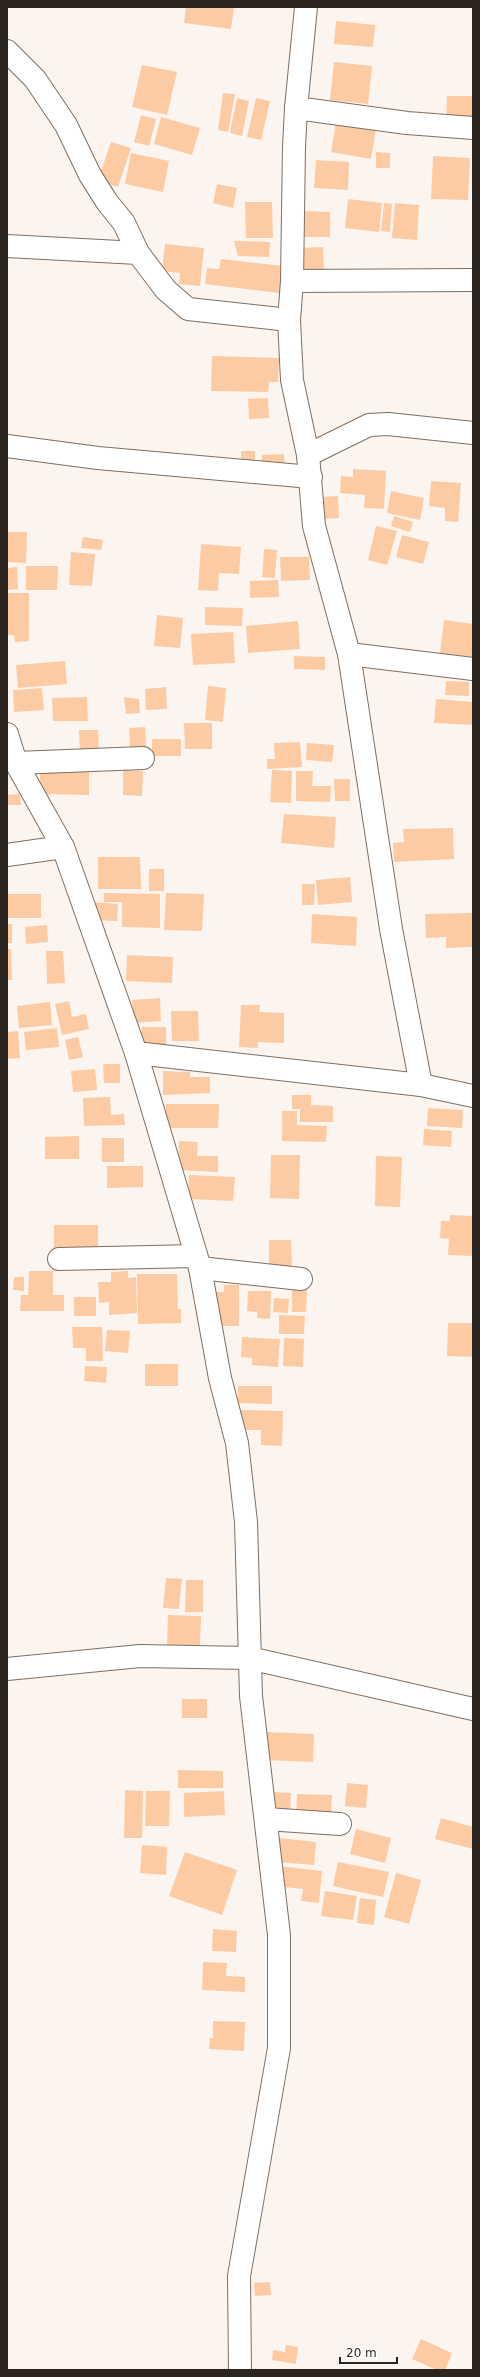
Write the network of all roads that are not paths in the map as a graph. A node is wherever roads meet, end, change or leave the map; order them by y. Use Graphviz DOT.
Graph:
graph roads {
  1 [pos="306,7"];
  2 [pos="7,50"];
  3 [pos="296,108"];
  4 [pos="473,128"];
  5 [pos="7,246"];
  6 [pos="138,253"];
  7 [pos="473,280"];
  8 [pos="292,281"];
  9 [pos="289,320"];
  10 [pos="473,433"];
  11 [pos="7,446"];
  12 [pos="308,455"];
  13 [pos="311,477"];
  14 [pos="349,654"];
  15 [pos="473,668"];
  16 [pos="7,734"];
  17 [pos="143,758"];
  18 [pos="16,764"];
  19 [pos="63,847"];
  20 [pos="7,855"];
  21 [pos="136,1053"];
  22 [pos="421,1085"];
  23 [pos="473,1096"];
  24 [pos="59,1259"];
  25 [pos="198,1262"];
  26 [pos="301,1279"];
  27 [pos="250,1658"];
  28 [pos="7,1669"];
  29 [pos="473,1709"];
  30 [pos="266,1819"];
  31 [pos="340,1824"];
  32 [pos="240,2370"];
  1 -- 3 [label="street"];
  2 -- 6 [label="street"];
  3 -- 4 [label="street"];
  3 -- 8 [label="street"];
  5 -- 6 [label="street"];
  6 -- 9 [label="street"];
  7 -- 8 [label="street"];
  8 -- 9 [label="street"];
  9 -- 12 [label="street"];
  10 -- 12 [label="street"];
  11 -- 13 [label="street"];
  12 -- 13 [label="street"];
  13 -- 14 [label="street"];
  14 -- 15 [label="street"];
  14 -- 22 [label="street"];
  16 -- 18 [label="street"];
  17 -- 18 [label="street"];
  18 -- 19 [label="street"];
  19 -- 20 [label="street"];
  19 -- 21 [label="street"];
  21 -- 22 [label="street"];
  21 -- 25 [label="street"];
  22 -- 23 [label="street"];
  24 -- 25 [label="street"];
  25 -- 26 [label="street"];
  25 -- 27 [label="street"];
  27 -- 28 [label="street"];
  27 -- 29 [label="street"];
  27 -- 30 [label="street"];
  30 -- 31 [label="street"];
  30 -- 32 [label="street"];
}
